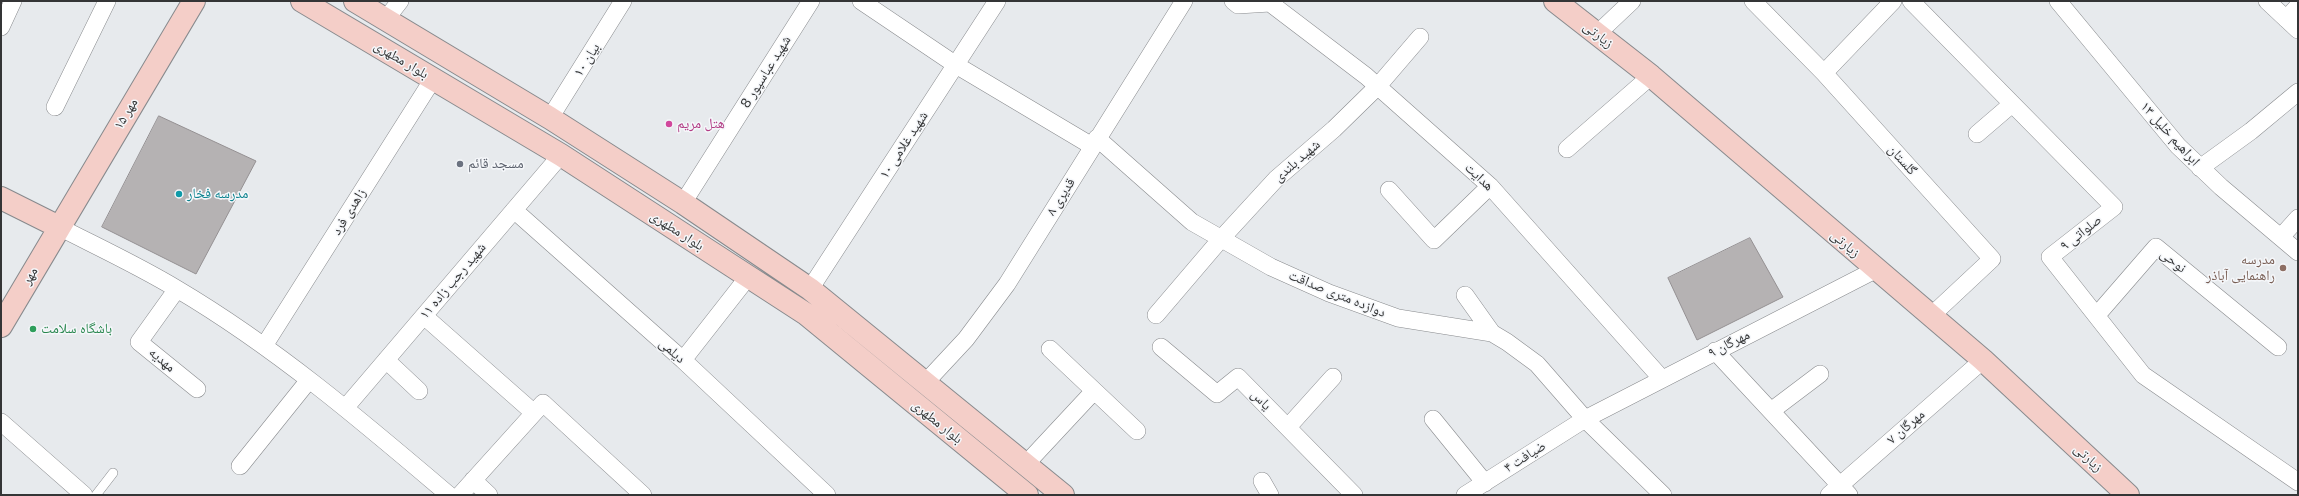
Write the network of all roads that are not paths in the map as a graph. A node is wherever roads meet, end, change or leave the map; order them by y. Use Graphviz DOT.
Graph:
graph roads {
  1 [pos="13,1"];
  2 [pos="107,1"];
  3 [pos="194,1"];
  4 [pos="302,1"];
  5 [pos="355,1"];
  6 [pos="400,1"];
  7 [pos="623,1"];
  8 [pos="811,1"];
  9 [pos="861,1"];
  10 [pos="997,1"];
  11 [pos="1184,1"];
  12 [pos="1233,1"];
  13 [pos="1555,1"];
  14 [pos="1632,1"];
  15 [pos="1753,1"];
  16 [pos="1893,1"];
  17 [pos="1911,1"];
  18 [pos="2058,1"];
  19 [pos="2267,1"];
  20 [pos="2298,6"];
  21 [pos="386,19"];
  22 [pos="2292,24"];
  23 [pos="1,27"];
  24 [pos="1597,34"];
  25 [pos="1420,37"];
  26 [pos="956,65"];
  27 [pos="1824,73"];
  28 [pos="1651,76"];
  29 [pos="433,79"];
  30 [pos="1378,86"];
  31 [pos="2298,92"];
  32 [pos="2012,104"];
  33 [pos="55,107"];
  34 [pos="550,118"];
  35 [pos="1977,134"];
  36 [pos="1094,142"];
  37 [pos="1568,149"];
  38 [pos="561,155"];
  39 [pos="2200,168"];
  40 [pos="1490,186"];
  41 [pos="1389,190"];
  42 [pos="1,198"];
  43 [pos="682,203"];
  44 [pos="514,210"];
  45 [pos="2298,218"];
  46 [pos="59,227"];
  47 [pos="2280,237"];
  48 [pos="1220,240"];
  49 [pos="2298,252"];
  50 [pos="1875,270"];
  51 [pos="748,277"];
  52 [pos="177,289"];
  53 [pos="810,289"];
  54 [pos="1465,295"];
  55 [pos="1156,315"];
  56 [pos="424,316"];
  57 [pos="1931,316"];
  58 [pos="2097,316"];
  59 [pos="1,326"];
  60 [pos="1492,333"];
  61 [pos="264,346"];
  62 [pos="1161,347"];
  63 [pos="2278,347"];
  64 [pos="1050,349"];
  65 [pos="1715,351"];
  66 [pos="386,360"];
  67 [pos="683,360"];
  68 [pos="1982,360"];
  69 [pos="1820,374"];
  70 [pos="1333,377"];
  71 [pos="1662,379"];
  72 [pos="309,380"];
  73 [pos="925,383"];
  74 [pos="197,389"];
  75 [pos="419,391"];
  76 [pos="1094,391"];
  77 [pos="346,407"];
  78 [pos="539,408"];
  79 [pos="1771,411"];
  80 [pos="1433,419"];
  81 [pos="1585,419"];
  82 [pos="1,422"];
  83 [pos="1288,427"];
  84 [pos="1137,431"];
  85 [pos="1025,465"];
  86 [pos="240,466"];
  87 [pos="113,472"];
  88 [pos="473,480"];
  89 [pos="1485,482"];
  90 [pos="2298,482"];
  91 [pos="1839,492"];
  92 [pos="84,495"];
  93 [pos="96,495"];
  94 [pos="448,495"];
  95 [pos="460,495"];
  96 [pos="489,495"];
  97 [pos="643,495"];
  98 [pos="827,495"];
  99 [pos="1026,495"];
  100 [pos="1063,495"];
  101 [pos="1354,495"];
  102 [pos="1465,495"];
  103 [pos="1663,495"];
  104 [pos="2128,495"];
  1 -- 23 [label="street"];
  2 -- 33 [label="street"];
  3 -- 46 [label="main road, مهر ۱۵"];
  4 -- 29 [label="main road, بلوار مطهری"];
  5 -- 21 [label="main road, بلوار مطهری"];
  6 -- 21 [label="street"];
  7 -- 34 [label="street, بیان ۱۰"];
  8 -- 43 [label="street, شهید عباسپور 8"];
  9 -- 26 [label="street, دوازده متری صداقت"];
  10 -- 26 [label="street, شهید غلامی ۱۰"];
  11 -- 36 [label="street, قدیری ۸"];
  12 -- 30 [label="street, هدایت"];
  13 -- 24 [label="main road, زیارتی"];
  14 -- 24 [label="street"];
  15 -- 27 [label="street, گلستان"];
  16 -- 27 [label="street"];
  17 -- 32 [label="street, صلواتی ۹"];
  18 -- 39 [label="street, ابراهیم خلیل ۱۳"];
  19 -- 22 [label="street"];
  20 -- 22 [label="street"];
  21 -- 34 [label="main road, بلوار مطهری"];
  24 -- 28 [label="main road, زیارتی"];
  25 -- 30 [label="street, شهید بلندی"];
  26 -- 36 [label="street, دوازده متری صداقت"];
  26 -- 53 [label="street, شهید غلامی ۱۰"];
  27 -- 57 [label="street, گلستان"];
  28 -- 37 [label="street"];
  28 -- 50 [label="main road, زیارتی"];
  29 -- 38 [label="main road, بلوار مطهری"];
  29 -- 61 [label="street, زاهدی فرد"];
  30 -- 40 [label="street, هدایت"];
  30 -- 48 [label="street, شهید بلندی"];
  31 -- 39 [label="street"];
  32 -- 35 [label="street"];
  32 -- 58 [label="street, صلواتی ۹"];
  34 -- 43 [label="main road, بلوار مطهری"];
  36 -- 48 [label="street, دوازده متری صداقت"];
  36 -- 73 [label="street, قدیری ۸"];
  38 -- 44 [label="street, شهید رجب زاده ۱۱"];
  38 -- 51 [label="main road, بلوار مطهری"];
  39 -- 47 [label="street, ابراهیم خلیل ۱۳"];
  40 -- 41 [label="street"];
  40 -- 71 [label="street, هدایت"];
  42 -- 46 [label="main road"];
  43 -- 53 [label="main road, بلوار مطهری"];
  44 -- 56 [label="street, شهید رجب زاده ۱۱"];
  44 -- 67 [label="street, دیلمی"];
  45 -- 47 [label="street"];
  46 -- 52 [label="street"];
  46 -- 59 [label="main road, مهر"];
  47 -- 49 [label="street, ابراهیم خلیل ۱۳"];
  48 -- 55 [label="street, شهید بلندی"];
  48 -- 60 [label="street, دوازده متری صداقت"];
  50 -- 57 [label="main road, زیارتی"];
  50 -- 65 [label="street, مهرگان ۹"];
  51 -- 67 [label="street"];
  51 -- 99 [label="main road, بلوار مطهری"];
  52 -- 61 [label="street"];
  52 -- 74 [label="street, مهدیه"];
  53 -- 73 [label="main road, بلوار مطهری"];
  54 -- 60 [label="street"];
  56 -- 66 [label="street, شهید رجب زاده ۱۱"];
  56 -- 78 [label="street"];
  57 -- 68 [label="main road, زیارتی"];
  58 -- 63 [label="street, نوحی"];
  58 -- 90 [label="street, صلواتی ۹"];
  60 -- 81 [label="street, دوازده متری صداقت"];
  61 -- 72 [label="street"];
  62 -- 83 [label="street, یاس"];
  64 -- 76 [label="street"];
  65 -- 71 [label="street, مهرگان ۹"];
  65 -- 79 [label="street"];
  66 -- 75 [label="street"];
  66 -- 77 [label="street, شهید رجب زاده ۱۱"];
  67 -- 98 [label="street, دیلمی"];
  68 -- 91 [label="street, مهرگان ۷"];
  68 -- 104 [label="main road, زیارتی"];
  69 -- 79 [label="street"];
  70 -- 83 [label="street"];
  71 -- 81 [label="street, مهرگان ۹"];
  72 -- 77 [label="street"];
  72 -- 86 [label="street"];
  73 -- 85 [label="main road, بلوار مطهری"];
  76 -- 84 [label="street"];
  76 -- 85 [label="street"];
  77 -- 94 [label="street"];
  78 -- 88 [label="street"];
  78 -- 97 [label="street"];
  79 -- 91 [label="street"];
  80 -- 89 [label="street"];
  81 -- 89 [label="street, ضیافت ۴"];
  81 -- 103 [label="street, دوازده متری صداقت"];
  82 -- 92 [label="street"];
  83 -- 101 [label="street, یاس"];
  85 -- 100 [label="main road, بلوار مطهری"];
  87 -- 93 [label="lane"];
  88 -- 95 [label="street"];
  88 -- 96 [label="street"];
  89 -- 102 [label="street, ضیافت ۴"];
}
